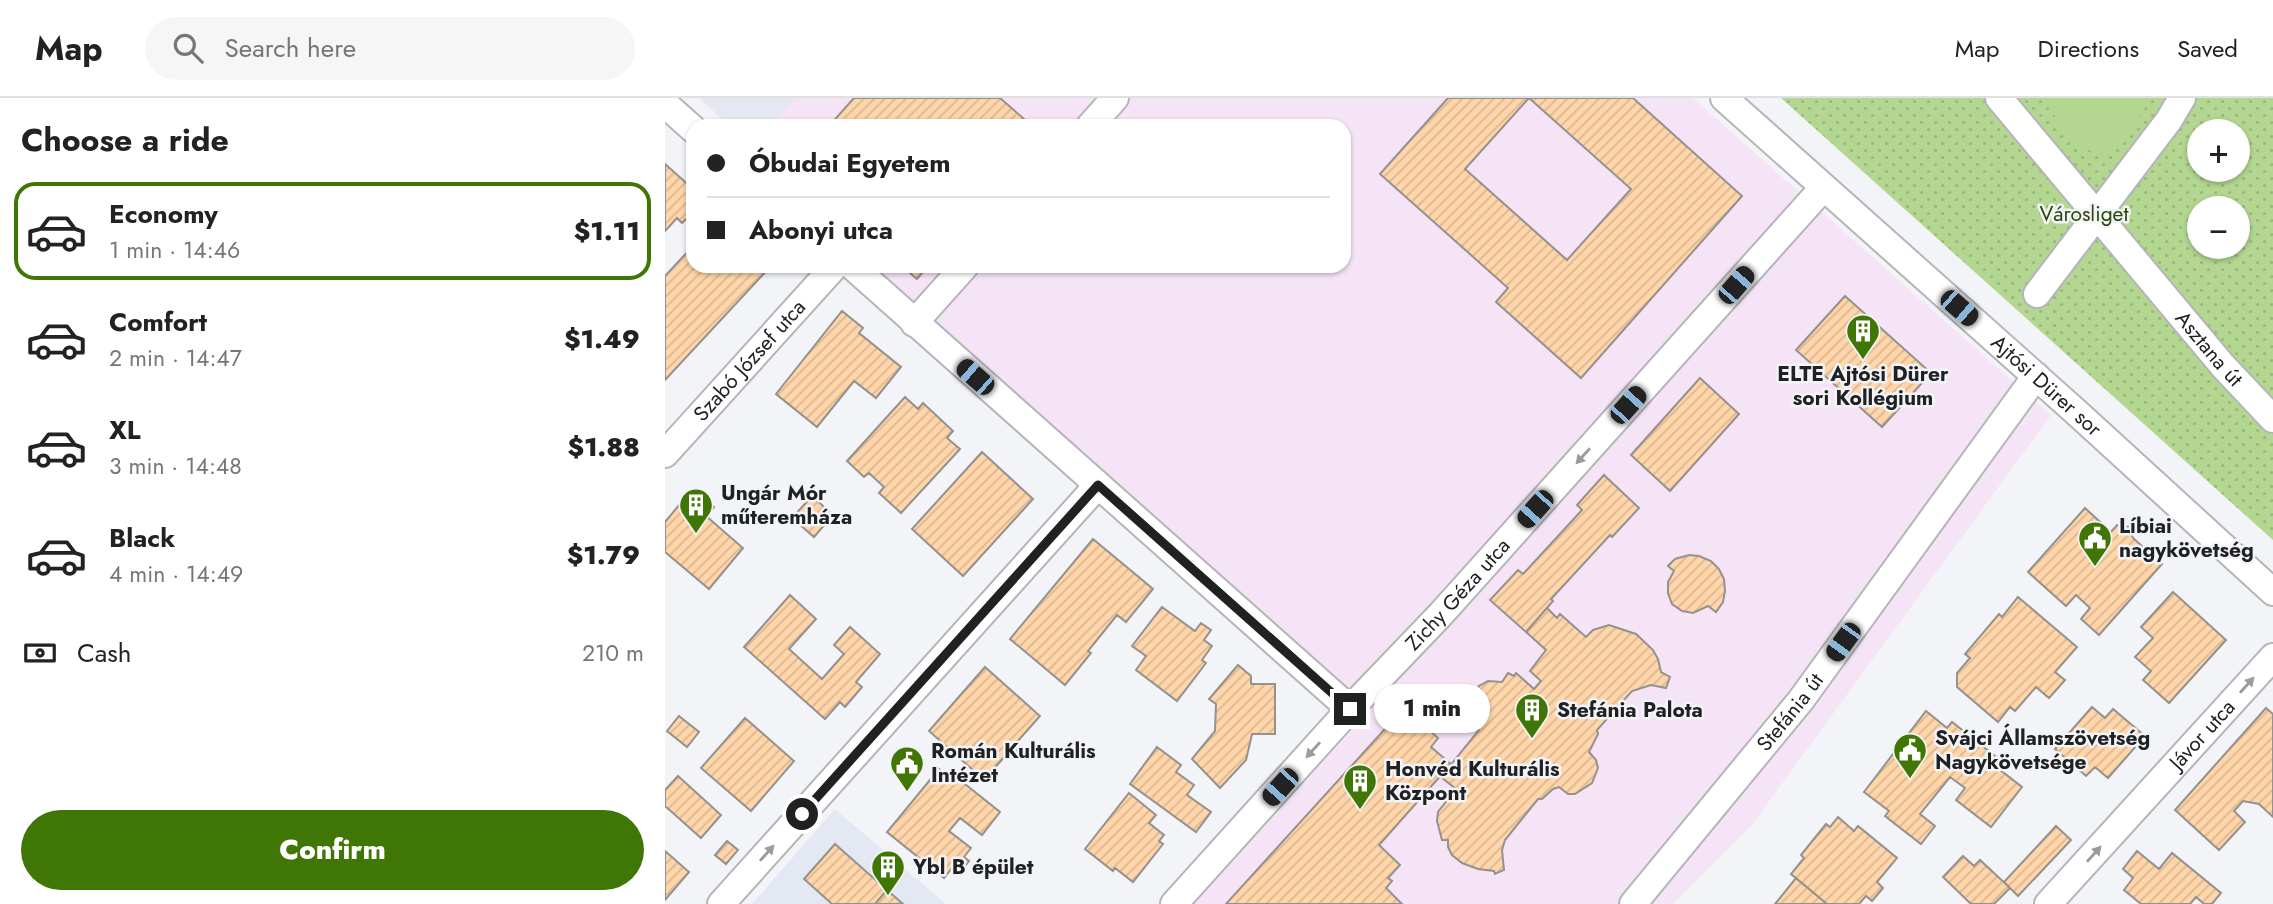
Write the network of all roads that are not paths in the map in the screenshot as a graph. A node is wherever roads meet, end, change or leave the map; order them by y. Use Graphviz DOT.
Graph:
graph roads {
  1 [pos="1115,98"];
  2 [pos="1724,98"];
  3 [pos="1999,98"];
  4 [pos="2182,98"];
  5 [pos="665,104"];
  6 [pos="1096,119"];
  7 [pos="686,123"];
  8 [pos="1823,188"];
  9 [pos="2096,216"];
  10 [pos="829,273"];
  11 [pos="860,273"];
  12 [pos="959,273"];
  13 [pos="2037,294"];
  14 [pos="914,323"];
  15 [pos="2036,376"];
  16 [pos="2273,419"];
  17 [pos="665,454"];
  18 [pos="1098,485"];
  19 [pos="2273,592"];
  20 [pos="2273,657"];
  21 [pos="1350,709"];
  22 [pos="721,904"];
  23 [pos="1174,904"];
  24 [pos="1633,904"];
  25 [pos="2048,904"];
  1 -- 6 [label="street"];
  2 -- 8 [label="street, Ajtósi Dürer sor"];
  3 -- 9 [label="street, Asztana út"];
  4 -- 9 [label="street"];
  5 -- 7 [label="street"];
  8 -- 15 [label="street, Ajtósi Dürer sor"];
  8 -- 21 [label="street, Zichy Géza utca, one-way"];
  9 -- 13 [label="street"];
  9 -- 16 [label="street, Asztana út"];
  10 -- 17 [label="street, Szabó József utca"];
  11 -- 14 [label="street"];
  12 -- 14 [label="street"];
  14 -- 18 [label="street"];
  15 -- 19 [label="street, Ajtósi Dürer sor"];
  15 -- 24 [label="street, Stefánia út"];
  18 -- 21 [label="street"];
  22 -- 18 [label="street, one-way"];
  25 -- 20 [label="street, Jávor utca, one-way"];
  21 -- 23 [label="street, Zichy Géza utca, one-way"];
}
